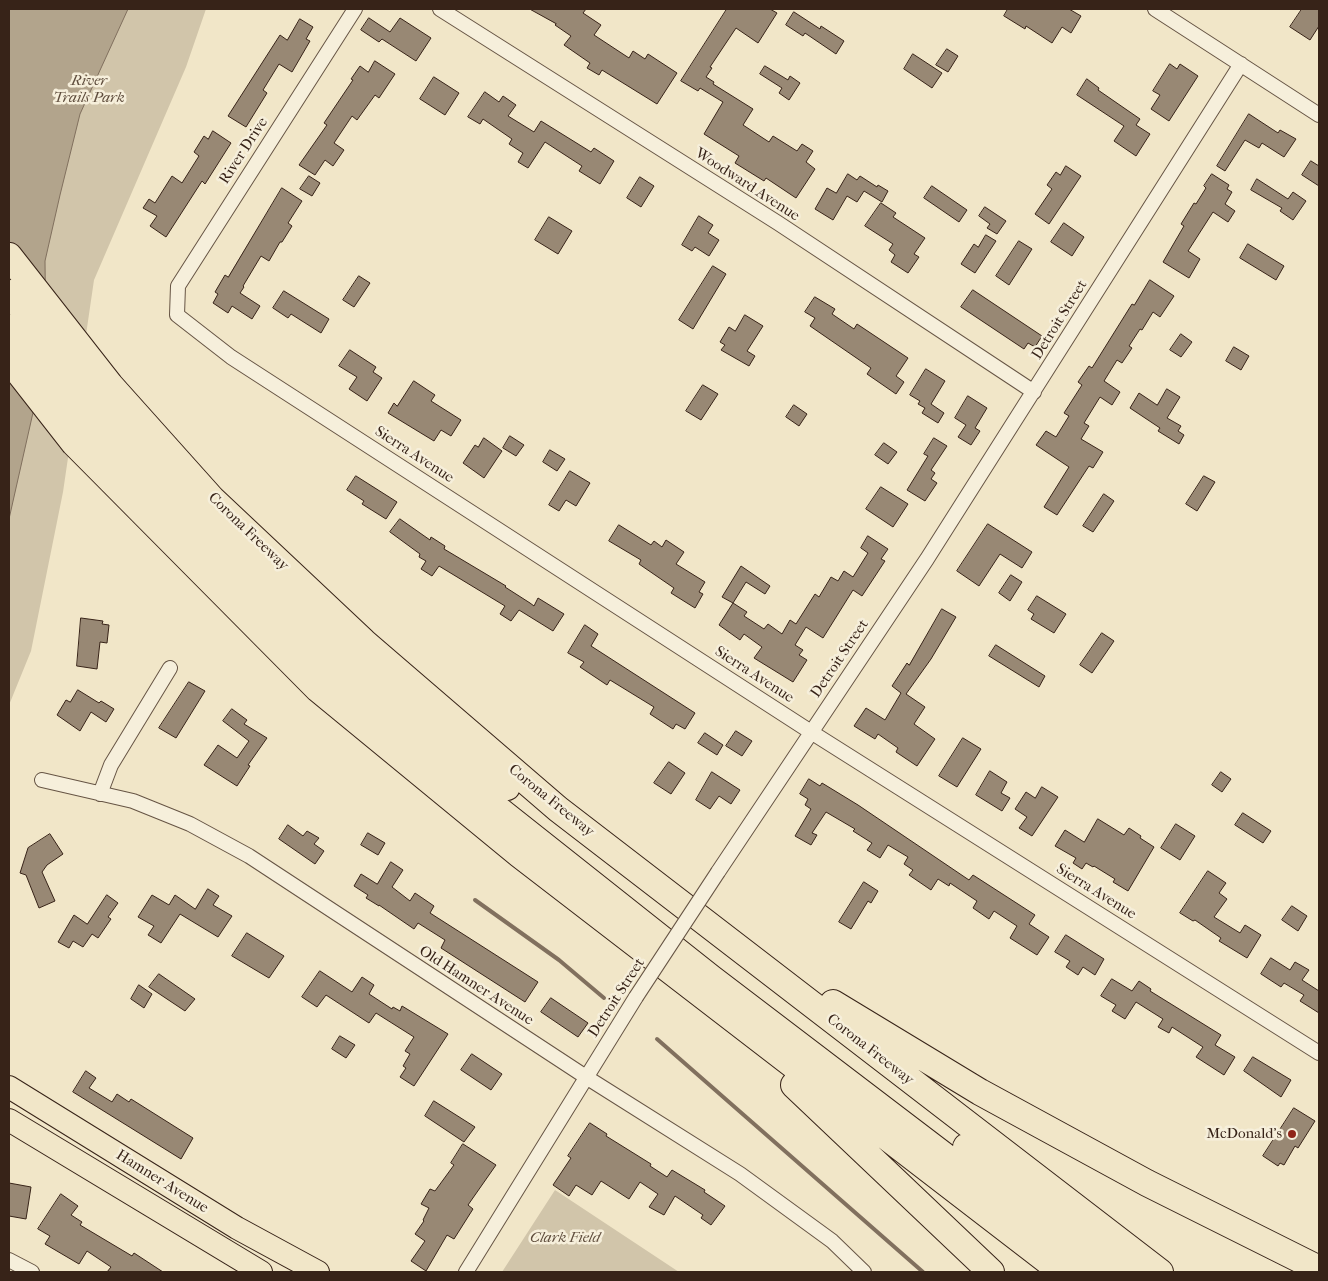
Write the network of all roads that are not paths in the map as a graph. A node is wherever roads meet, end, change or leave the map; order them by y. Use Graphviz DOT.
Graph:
graph roads {
  1 [pos="355,9"];
  2 [pos="440,9"];
  3 [pos="1155,9"];
  4 [pos="1240,64"];
  5 [pos="1319,114"];
  6 [pos="9,256"];
  7 [pos="9,293"];
  8 [pos="177,315"];
  9 [pos="9,328"];
  10 [pos="9,360"];
  11 [pos="1034,392"];
  12 [pos="92,412"];
  13 [pos="170,668"];
  14 [pos="811,732"];
  15 [pos="42,780"];
  16 [pos="100,794"];
  17 [pos="727,939"];
  18 [pos="691,986"];
  19 [pos="1319,1053"];
  20 [pos="586,1078"];
  21 [pos="9,1087"];
  22 [pos="9,1120"];
  23 [pos="9,1260"];
  24 [pos="1319,1269"];
  25 [pos="32,1272"];
  26 [pos="261,1272"];
  27 [pos="318,1272"];
  28 [pos="466,1272"];
  29 [pos="864,1272"];
  30 [pos="991,1272"];
  31 [pos="1062,1272"];
  32 [pos="1097,1272"];
  33 [pos="1128,1272"];
  34 [pos="1160,1272"];
  1 -- 8 [label="street, River Drive"];
  2 -- 11 [label="street, Woodward Avenue"];
  3 -- 4 [label="street"];
  4 -- 5 [label="street"];
  4 -- 11 [label="street, Detroit Street"];
  6 -- 12 [label="highway, Corona Freeway"];
  7 -- 12 [label="highway"];
  8 -- 14 [label="street, Sierra Avenue"];
  9 -- 12 [label="highway"];
  10 -- 12 [label="highway, Corona Freeway"];
  11 -- 14 [label="street, Detroit Street"];
  12 -- 17 [label="highway, Corona Freeway"];
  12 -- 18 [label="highway, Corona Freeway"];
  12 -- 32 [label="highway"];
  12 -- 33 [label="highway"];
  13 -- 16 [label="street"];
  14 -- 19 [label="street, Sierra Avenue"];
  14 -- 20 [label="street, Detroit Street, bridge"];
  15 -- 16 [label="street, Old Hamner Avenue"];
  16 -- 20 [label="street, Old Hamner Avenue"];
  17 -- 24 [label="highway"];
  17 -- 34 [label="highway, Corona Freeway"];
  18 -- 30 [label="highway"];
  18 -- 31 [label="highway, Corona Freeway"];
  20 -- 28 [label="street, Detroit Street"];
  20 -- 29 [label="street, Old Hamner Avenue"];
  21 -- 27 [label="main road, Hamner Avenue"];
  22 -- 26 [label="main road, Hamner Avenue"];
  23 -- 25 [label="street"];
}
